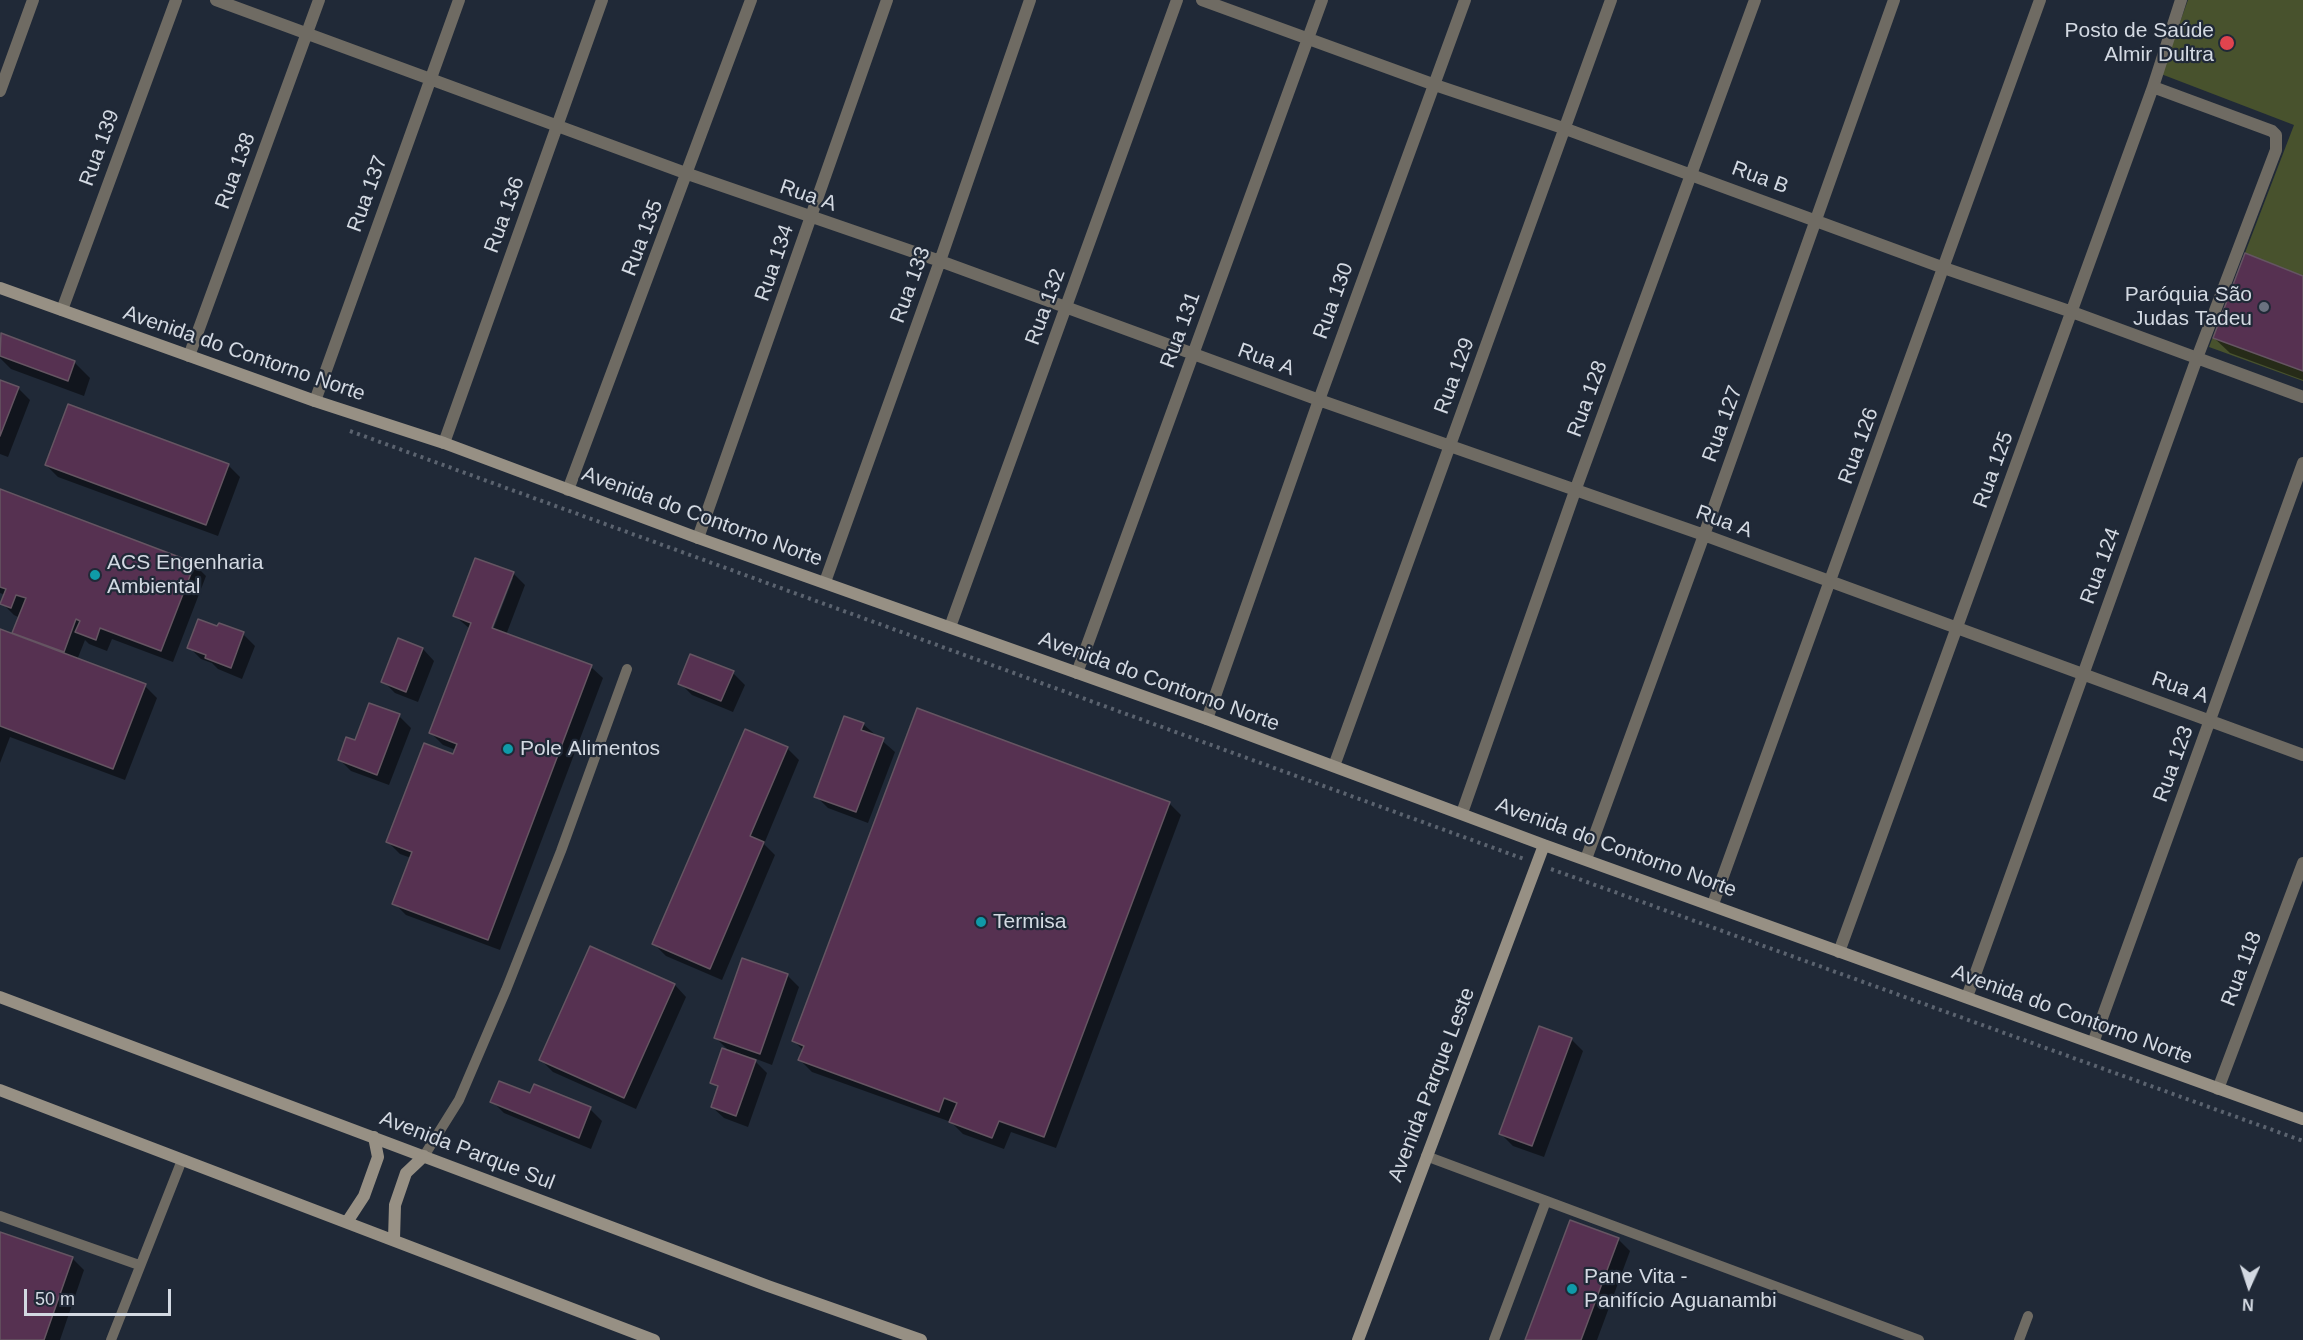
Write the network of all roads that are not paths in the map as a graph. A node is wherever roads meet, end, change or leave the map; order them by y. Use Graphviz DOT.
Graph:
graph roads {
  1 [pos="33,0"];
  2 [pos="176,0"];
  3 [pos="216,0"];
  4 [pos="319,0"];
  5 [pos="459,0"];
  6 [pos="602,0"];
  7 [pos="751,0"];
  8 [pos="887,0"];
  9 [pos="1030,0"];
  10 [pos="1177,0"];
  11 [pos="1202,0"];
  12 [pos="1322,0"];
  13 [pos="1466,0"];
  14 [pos="1611,0"];
  15 [pos="1755,0"];
  16 [pos="1894,0"];
  17 [pos="2040,0"];
  18 [pos="2181,0"];
  19 [pos="308,34"];
  20 [pos="1308,38"];
  21 [pos="429,79"];
  22 [pos="1435,85"];
  23 [pos="2153,87"];
  24 [pos="0,91"];
  25 [pos="558,125"];
  26 [pos="1566,129"];
  27 [pos="688,174"];
  28 [pos="1691,174"];
  29 [pos="812,218"];
  30 [pos="1816,219"];
  31 [pos="940,261"];
  32 [pos="1944,268"];
  33 [pos="0,288"];
  34 [pos="1067,308"];
  35 [pos="62,310"];
  36 [pos="2072,312"];
  37 [pos="1193,354"];
  38 [pos="189,356"];
  39 [pos="2197,358"];
  40 [pos="2303,397"];
  41 [pos="1319,400"];
  42 [pos="315,401"];
  43 [pos="444,443"];
  44 [pos="1450,446"];
  45 [pos="2303,463"];
  46 [pos="568,490"];
  47 [pos="1575,491"];
  48 [pos="1704,535"];
  49 [pos="698,538"];
  50 [pos="825,582"];
  51 [pos="1830,583"];
  52 [pos="950,627"];
  53 [pos="1957,629"];
  54 [pos="627,669"];
  55 [pos="1077,673"];
  56 [pos="2083,675"];
  57 [pos="1207,719"];
  58 [pos="2211,720"];
  59 [pos="2303,755"];
  60 [pos="1334,766"];
  61 [pos="1462,813"];
  62 [pos="1544,844"];
  63 [pos="1586,859"];
  64 [pos="2303,863"];
  65 [pos="1713,904"];
  66 [pos="1839,952"];
  67 [pos="0,997"];
  68 [pos="1967,997"];
  69 [pos="2092,1043"];
  70 [pos="2218,1089"];
  71 [pos="0,1090"];
  72 [pos="2303,1119"];
  73 [pos="374,1137"];
  74 [pos="424,1156"];
  75 [pos="1426,1156"];
  76 [pos="182,1160"];
  77 [pos="1546,1201"];
  78 [pos="0,1216"];
  79 [pos="347,1222"];
  80 [pos="394,1239"];
  81 [pos="139,1265"];
  82 [pos="2028,1316"];
  83 [pos="111,1340"];
  84 [pos="654,1340"];
  85 [pos="921,1340"];
  86 [pos="1358,1340"];
  87 [pos="1494,1340"];
  88 [pos="1918,1340"];
  89 [pos="2019,1340"];
  1 -- 24 [label="street"];
  2 -- 35 [label="street, Rua 139"];
  3 -- 19 [label="street, Rua A"];
  4 -- 19 [label="street, Rua 138"];
  5 -- 21 [label="street, Rua 137"];
  6 -- 25 [label="street, Rua 136"];
  7 -- 27 [label="street, Rua 135"];
  8 -- 29 [label="street, Rua 134"];
  9 -- 31 [label="street, Rua 133"];
  10 -- 34 [label="street, Rua 132"];
  11 -- 20 [label="street, Rua B"];
  12 -- 20 [label="street, Rua 131"];
  13 -- 22 [label="street, Rua 130"];
  14 -- 26 [label="street, Rua 129"];
  15 -- 28 [label="street, Rua 128"];
  16 -- 30 [label="street, Rua 127"];
  17 -- 32 [label="street, Rua 126"];
  18 -- 23 [label="street, Rua 125"];
  19 -- 21 [label="street, Rua A"];
  19 -- 38 [label="street, Rua 138"];
  20 -- 22 [label="street, Rua B"];
  20 -- 37 [label="street, Rua 131"];
  21 -- 25 [label="street, Rua A"];
  21 -- 42 [label="street, Rua 137"];
  22 -- 26 [label="street, Rua B"];
  22 -- 41 [label="street, Rua 130"];
  23 -- 36 [label="street, Rua 125"];
  23 -- 39 [label="street, Rua 124"];
  25 -- 27 [label="street, Rua A"];
  25 -- 43 [label="street, Rua 136"];
  26 -- 28 [label="street, Rua B"];
  26 -- 44 [label="street, Rua 129"];
  27 -- 29 [label="street, Rua A"];
  27 -- 46 [label="street, Rua 135"];
  28 -- 30 [label="street, Rua B"];
  28 -- 47 [label="street, Rua 128"];
  29 -- 31 [label="street, Rua A"];
  29 -- 49 [label="street, Rua 134"];
  30 -- 32 [label="street, Rua B"];
  30 -- 48 [label="street, Rua 127"];
  31 -- 34 [label="street, Rua A"];
  31 -- 50 [label="street, Rua 133"];
  32 -- 36 [label="street, Rua B"];
  32 -- 51 [label="street, Rua 126"];
  33 -- 35 [label="street, Avenida do Contorno Norte"];
  34 -- 37 [label="street, Rua A"];
  34 -- 52 [label="street, Rua 132"];
  35 -- 38 [label="street, Avenida do Contorno Norte"];
  36 -- 39 [label="street, Rua B"];
  36 -- 53 [label="street, Rua 125"];
  37 -- 41 [label="street, Rua A"];
  37 -- 55 [label="street, Rua 131"];
  38 -- 42 [label="street, Avenida do Contorno Norte"];
  39 -- 40 [label="street, Rua B"];
  39 -- 56 [label="street, Rua 124"];
  41 -- 44 [label="street, Rua A"];
  41 -- 57 [label="street, Rua 130"];
  42 -- 43 [label="street, Avenida do Contorno Norte"];
  43 -- 46 [label="street, Avenida do Contorno Norte"];
  44 -- 47 [label="street, Rua A"];
  44 -- 60 [label="street, Rua 129"];
  45 -- 58 [label="street, Rua 123"];
  46 -- 49 [label="street, Avenida do Contorno Norte"];
  47 -- 48 [label="street, Rua A"];
  47 -- 61 [label="street, Rua 128"];
  48 -- 51 [label="street, Rua A"];
  48 -- 63 [label="street, Rua 127"];
  49 -- 50 [label="street, Avenida do Contorno Norte"];
  50 -- 52 [label="street, Avenida do Contorno Norte"];
  51 -- 53 [label="street, Rua A"];
  51 -- 65 [label="street, Rua 126"];
  52 -- 55 [label="street, Avenida do Contorno Norte"];
  53 -- 56 [label="street, Rua A"];
  53 -- 66 [label="street, Rua 125"];
  54 -- 74 [label="lane"];
  55 -- 57 [label="street, Avenida do Contorno Norte"];
  56 -- 58 [label="street, Rua A"];
  56 -- 68 [label="street, Rua 124"];
  57 -- 60 [label="street, Avenida do Contorno Norte"];
  58 -- 59 [label="street, Rua A"];
  58 -- 69 [label="street, Rua 123"];
  60 -- 61 [label="street, Avenida do Contorno Norte"];
  61 -- 62 [label="street, Avenida do Contorno Norte"];
  62 -- 63 [label="street, Avenida do Contorno Norte"];
  62 -- 75 [label="street, Avenida Parque Leste"];
  63 -- 65 [label="street, Avenida do Contorno Norte"];
  64 -- 70 [label="street, Rua 118"];
  65 -- 66 [label="street, Avenida do Contorno Norte"];
  66 -- 68 [label="street, Avenida do Contorno Norte"];
  67 -- 73 [label="street, Avenida Parque Sul"];
  68 -- 69 [label="street, Avenida do Contorno Norte"];
  69 -- 70 [label="street, Avenida do Contorno Norte"];
  70 -- 72 [label="street, Avenida do Contorno Norte"];
  71 -- 76 [label="street"];
  73 -- 74 [label="street, Avenida Parque Sul"];
  73 -- 79 [label="street"];
  74 -- 80 [label="street"];
  74 -- 85 [label="street, Avenida Parque Sul"];
  75 -- 77 [label="lane"];
  75 -- 86 [label="street, Avenida Parque Leste"];
  76 -- 79 [label="street"];
  76 -- 81 [label="lane"];
  77 -- 87 [label="lane"];
  77 -- 88 [label="lane"];
  78 -- 81 [label="lane"];
  79 -- 80 [label="street"];
  80 -- 84 [label="street"];
  81 -- 83 [label="lane"];
  82 -- 89 [label="lane"];
}
